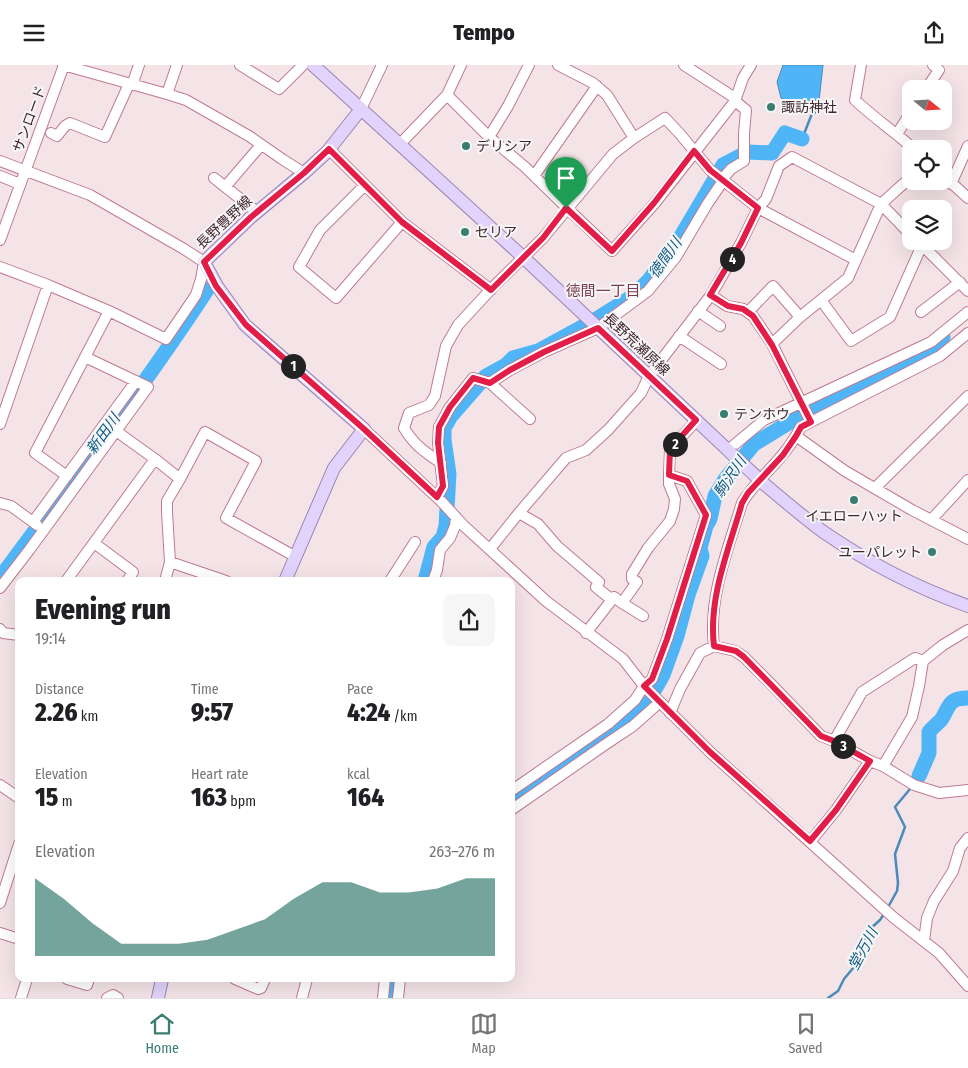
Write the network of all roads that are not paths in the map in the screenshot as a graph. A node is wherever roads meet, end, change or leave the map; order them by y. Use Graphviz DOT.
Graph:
graph roads {
  1 [pos="64,65"];
  2 [pos="139,65"];
  3 [pos="177,65"];
  4 [pos="240,65"];
  5 [pos="303,65"];
  6 [pos="314,65"];
  7 [pos="382,65"];
  8 [pos="462,65"];
  9 [pos="528,65"];
  10 [pos="558,65"];
  11 [pos="684,65"];
  12 [pos="751,65"];
  13 [pos="861,65"];
  14 [pos="934,65"];
  15 [pos="932,80"];
  16 [pos="131,84"];
  17 [pos="596,86"];
  18 [pos="167,94"];
  19 [pos="447,95"];
  20 [pos="735,100"];
  21 [pos="361,109"];
  22 [pos="902,126"];
  23 [pos="51,133"];
  24 [pos="897,134"];
  25 [pos="489,137"];
  26 [pos="634,138"];
  27 [pos="904,140"];
  28 [pos="400,144"];
  29 [pos="261,145"];
  30 [pos="968,146"];
  31 [pos="329,149"];
  32 [pos="694,151"];
  33 [pos="965,159"];
  34 [pos="0,161"];
  35 [pos="25,170"];
  36 [pos="304,173"];
  37 [pos="952,175"];
  38 [pos="0,176"];
  39 [pos="534,176"];
  40 [pos="214,178"];
  41 [pos="722,180"];
  42 [pos="20,184"];
  43 [pos="952,184"];
  44 [pos="365,185"];
  45 [pos="902,185"];
  46 [pos="225,187"];
  47 [pos="968,198"];
  48 [pos="881,204"];
  49 [pos="566,208"];
  50 [pos="758,208"];
  51 [pos="257,212"];
  52 [pos="402,222"];
  53 [pos="902,226"];
  54 [pos="0,240"];
  55 [pos="917,250"];
  56 [pos="927,250"];
  57 [pos="524,257"];
  58 [pos="856,260"];
  59 [pos="204,262"];
  60 [pos="0,267"];
  61 [pos="960,282"];
  62 [pos="48,285"];
  63 [pos="491,290"];
  64 [pos="968,291"];
  65 [pos="710,295"];
  66 [pos="821,299"];
  67 [pos="109,311"];
  68 [pos="698,311"];
  69 [pos="748,312"];
  70 [pos="921,312"];
  71 [pos="968,312"];
  72 [pos="800,317"];
  73 [pos="720,326"];
  74 [pos="597,327"];
  75 [pos="968,333"];
  76 [pos="679,336"];
  77 [pos="772,345"];
  78 [pos="85,357"];
  79 [pos="721,364"];
  80 [pos="649,375"];
  81 [pos="136,381"];
  82 [pos="489,383"];
  83 [pos="968,396"];
  84 [pos="802,405"];
  85 [pos="530,419"];
  86 [pos="696,420"];
  87 [pos="810,420"];
  88 [pos="0,424"];
  89 [pos="364,429"];
  90 [pos="116,431"];
  91 [pos="796,436"];
  92 [pos="729,452"];
  93 [pos="155,459"];
  94 [pos="440,463"];
  95 [pos="669,475"];
  96 [pos="67,476"];
  97 [pos="180,479"];
  98 [pos="968,480"];
  99 [pos="875,488"];
  100 [pos="439,499"];
  101 [pos="0,503"];
  102 [pos="518,513"];
  103 [pos="454,514"];
  104 [pos="930,520"];
  105 [pos="38,526"];
  106 [pos="968,539"];
  107 [pos="415,542"];
  108 [pos="94,543"];
  109 [pos="490,549"];
  110 [pos="296,557"];
  111 [pos="170,562"];
  112 [pos="69,577"];
  113 [pos="130,577"];
  114 [pos="166,577"];
  115 [pos="214,577"];
  116 [pos="287,577"];
  117 [pos="393,577"];
  118 [pos="434,577"];
  119 [pos="0,588"];
  120 [pos="617,602"];
  121 [pos="968,606"];
  122 [pos="644,616"];
  123 [pos="968,630"];
  124 [pos="586,633"];
  125 [pos="1,634"];
  126 [pos="15,635"];
  127 [pos="714,646"];
  128 [pos="923,661"];
  129 [pos="645,687"];
  130 [pos="659,700"];
  131 [pos="670,713"];
  132 [pos="834,741"];
  133 [pos="870,761"];
  134 [pos="883,766"];
  135 [pos="0,785"];
  136 [pos="515,788"];
  137 [pos="968,790"];
  138 [pos="15,795"];
  139 [pos="515,807"];
  140 [pos="968,838"];
  141 [pos="810,841"];
  142 [pos="15,856"];
  143 [pos="0,903"];
  144 [pos="0,933"];
  145 [pos="15,938"];
  146 [pos="924,941"];
  147 [pos="26,982"];
  148 [pos="77,982"];
  149 [pos="88,982"];
  150 [pos="161,982"];
  151 [pos="242,982"];
  152 [pos="264,982"];
  153 [pos="306,982"];
  154 [pos="385,982"];
  155 [pos="400,982"];
  156 [pos="968,987"];
  157 [pos="22,998"];
  158 [pos="107,998"];
  159 [pos="118,998"];
  160 [pos="158,998"];
  161 [pos="302,998"];
  162 [pos="383,998"];
  163 [pos="398,998"];
  1 -- 16 [label="street"];
  1 -- 35 [label="street, サンロード"];
  2 -- 16 [label="street"];
  3 -- 18 [label="street"];
  4 -- 5 [label="street"];
  6 -- 21 [label="main road, 長野荒瀬原線"];
  7 -- 21 [label="street"];
  8 -- 19 [label="street"];
  9 -- 25 [label="street"];
  10 -- 17 [label="street"];
  11 -- 20 [label="street"];
  12 -- 20 [label="street"];
  13 -- 24 [label="street"];
  14 -- 15 [label="street"];
  16 -- 18 [label="street"];
  16 -- 23 [label="street"];
  17 -- 26 [label="street"];
  17 -- 39 [label="street"];
  18 -- 29 [label="street"];
  19 -- 25 [label="street"];
  19 -- 28 [label="street"];
  20 -- 32 [label="street"];
  20 -- 41 [label="street"];
  21 -- 28 [label="main road, 長野荒瀬原線"];
  21 -- 31 [label="main road, 長野豊野線"];
  22 -- 24 [label="street"];
  24 -- 27 [label="street"];
  25 -- 39 [label="street"];
  26 -- 32 [label="street"];
  26 -- 49 [label="street"];
  28 -- 57 [label="main road, 長野荒瀬原線"];
  29 -- 36 [label="street"];
  29 -- 46 [label="street"];
  30 -- 33 [label="street"];
  31 -- 36 [label="main road, 長野豊野線"];
  31 -- 44 [label="street"];
  32 -- 41 [label="street"];
  32 -- 49 [label="street"];
  33 -- 37 [label="street"];
  34 -- 35 [label="street"];
  35 -- 42 [label="street, サンロード"];
  35 -- 59 [label="street"];
  36 -- 51 [label="main road, 長野豊野線"];
  38 -- 42 [label="street"];
  39 -- 49 [label="street"];
  40 -- 46 [label="street"];
  41 -- 50 [label="street"];
  41 -- 74 [label="street"];
  42 -- 54 [label="street, サンロード"];
  43 -- 47 [label="street"];
  44 -- 52 [label="street"];
  44 -- 52 [label="street"];
  45 -- 48 [label="street"];
  46 -- 51 [label="street"];
  48 -- 50 [label="street"];
  48 -- 53 [label="street"];
  48 -- 58 [label="street"];
  49 -- 57 [label="street"];
  50 -- 58 [label="street"];
  50 -- 65 [label="street"];
  51 -- 59 [label="main road, 長野豊野線"];
  52 -- 63 [label="street"];
  55 -- 66 [label="street"];
  56 -- 61 [label="street"];
  57 -- 63 [label="street"];
  57 -- 74 [label="main road, 長野荒瀬原線"];
  58 -- 66 [label="street"];
  59 -- 67 [label="street"];
  59 -- 89 [label="main road, 長野豊野線"];
  60 -- 62 [label="street"];
  61 -- 64 [label="street"];
  61 -- 70 [label="street"];
  62 -- 67 [label="street"];
  62 -- 88 [label="street"];
  63 -- 94 [label="street"];
  65 -- 68 [label="street"];
  65 -- 69 [label="street"];
  66 -- 72 [label="street"];
  67 -- 78 [label="street"];
  68 -- 73 [label="street"];
  68 -- 76 [label="street"];
  69 -- 72 [label="street"];
  69 -- 77 [label="street"];
  71 -- 84 [label="street"];
  72 -- 77 [label="street"];
  74 -- 80 [label="main road, 長野荒瀬原線"];
  74 -- 82 [label="street"];
  75 -- 87 [label="street"];
  76 -- 79 [label="street"];
  76 -- 80 [label="street"];
  77 -- 84 [label="street"];
  78 -- 81 [label="street"];
  78 -- 96 [label="street"];
  80 -- 86 [label="main road, 長野荒瀬原線"];
  80 -- 102 [label="street"];
  81 -- 90 [label="street"];
  81 -- 96 [label="street"];
  82 -- 85 [label="street"];
  82 -- 94 [label="street"];
  83 -- 99 [label="street"];
  84 -- 87 [label="street"];
  84 -- 92 [label="street"];
  86 -- 92 [label="main road, 長野荒瀬原線"];
  86 -- 95 [label="street"];
  87 -- 91 [label="street"];
  89 -- 100 [label="street"];
  89 -- 110 [label="main road"];
  90 -- 93 [label="street"];
  90 -- 105 [label="street"];
  91 -- 99 [label="street"];
  91 -- 127 [label="street"];
  92 -- 121 [label="main road, 長野荒瀬原線, bridge"];
  93 -- 97 [label="street"];
  93 -- 108 [label="street"];
  94 -- 100 [label="street"];
  95 -- 120 [label="street"];
  95 -- 129 [label="street"];
  96 -- 105 [label="street"];
  97 -- 110 [label="street"];
  97 -- 111 [label="street"];
  98 -- 104 [label="street"];
  99 -- 104 [label="street"];
  100 -- 103 [label="street"];
  101 -- 105 [label="street"];
  102 -- 109 [label="street"];
  102 -- 120 [label="street"];
  103 -- 109 [label="street"];
  103 -- 118 [label="street"];
  104 -- 106 [label="street"];
  105 -- 119 [label="street"];
  107 -- 117 [label="street"];
  108 -- 112 [label="street"];
  108 -- 113 [label="street"];
  109 -- 124 [label="street"];
  110 -- 116 [label="main road"];
  111 -- 114 [label="street"];
  111 -- 115 [label="street"];
  120 -- 122 [label="street"];
  120 -- 124 [label="street"];
  123 -- 128 [label="street"];
  124 -- 129 [label="street"];
  125 -- 126 [label="street"];
  127 -- 131 [label="street"];
  127 -- 132 [label="street"];
  128 -- 132 [label="street"];
  128 -- 134 [label="street"];
  129 -- 130 [label="street"];
  129 -- 136 [label="street"];
  130 -- 131 [label="street"];
  130 -- 139 [label="street"];
  131 -- 141 [label="street"];
  132 -- 133 [label="street"];
  133 -- 134 [label="street"];
  133 -- 141 [label="street"];
  134 -- 137 [label="street"];
  135 -- 138 [label="street"];
  140 -- 146 [label="street"];
  141 -- 146 [label="street"];
  142 -- 143 [label="street"];
  144 -- 145 [label="street"];
  146 -- 156 [label="street"];
  147 -- 157 [label="street"];
  148 -- 149 [label="street"];
  150 -- 160 [label="main road"];
  151 -- 152 [label="street"];
  153 -- 161 [label="street"];
  154 -- 162 [label="street"];
  155 -- 163 [label="street"];
  158 -- 159 [label="street"];
}
